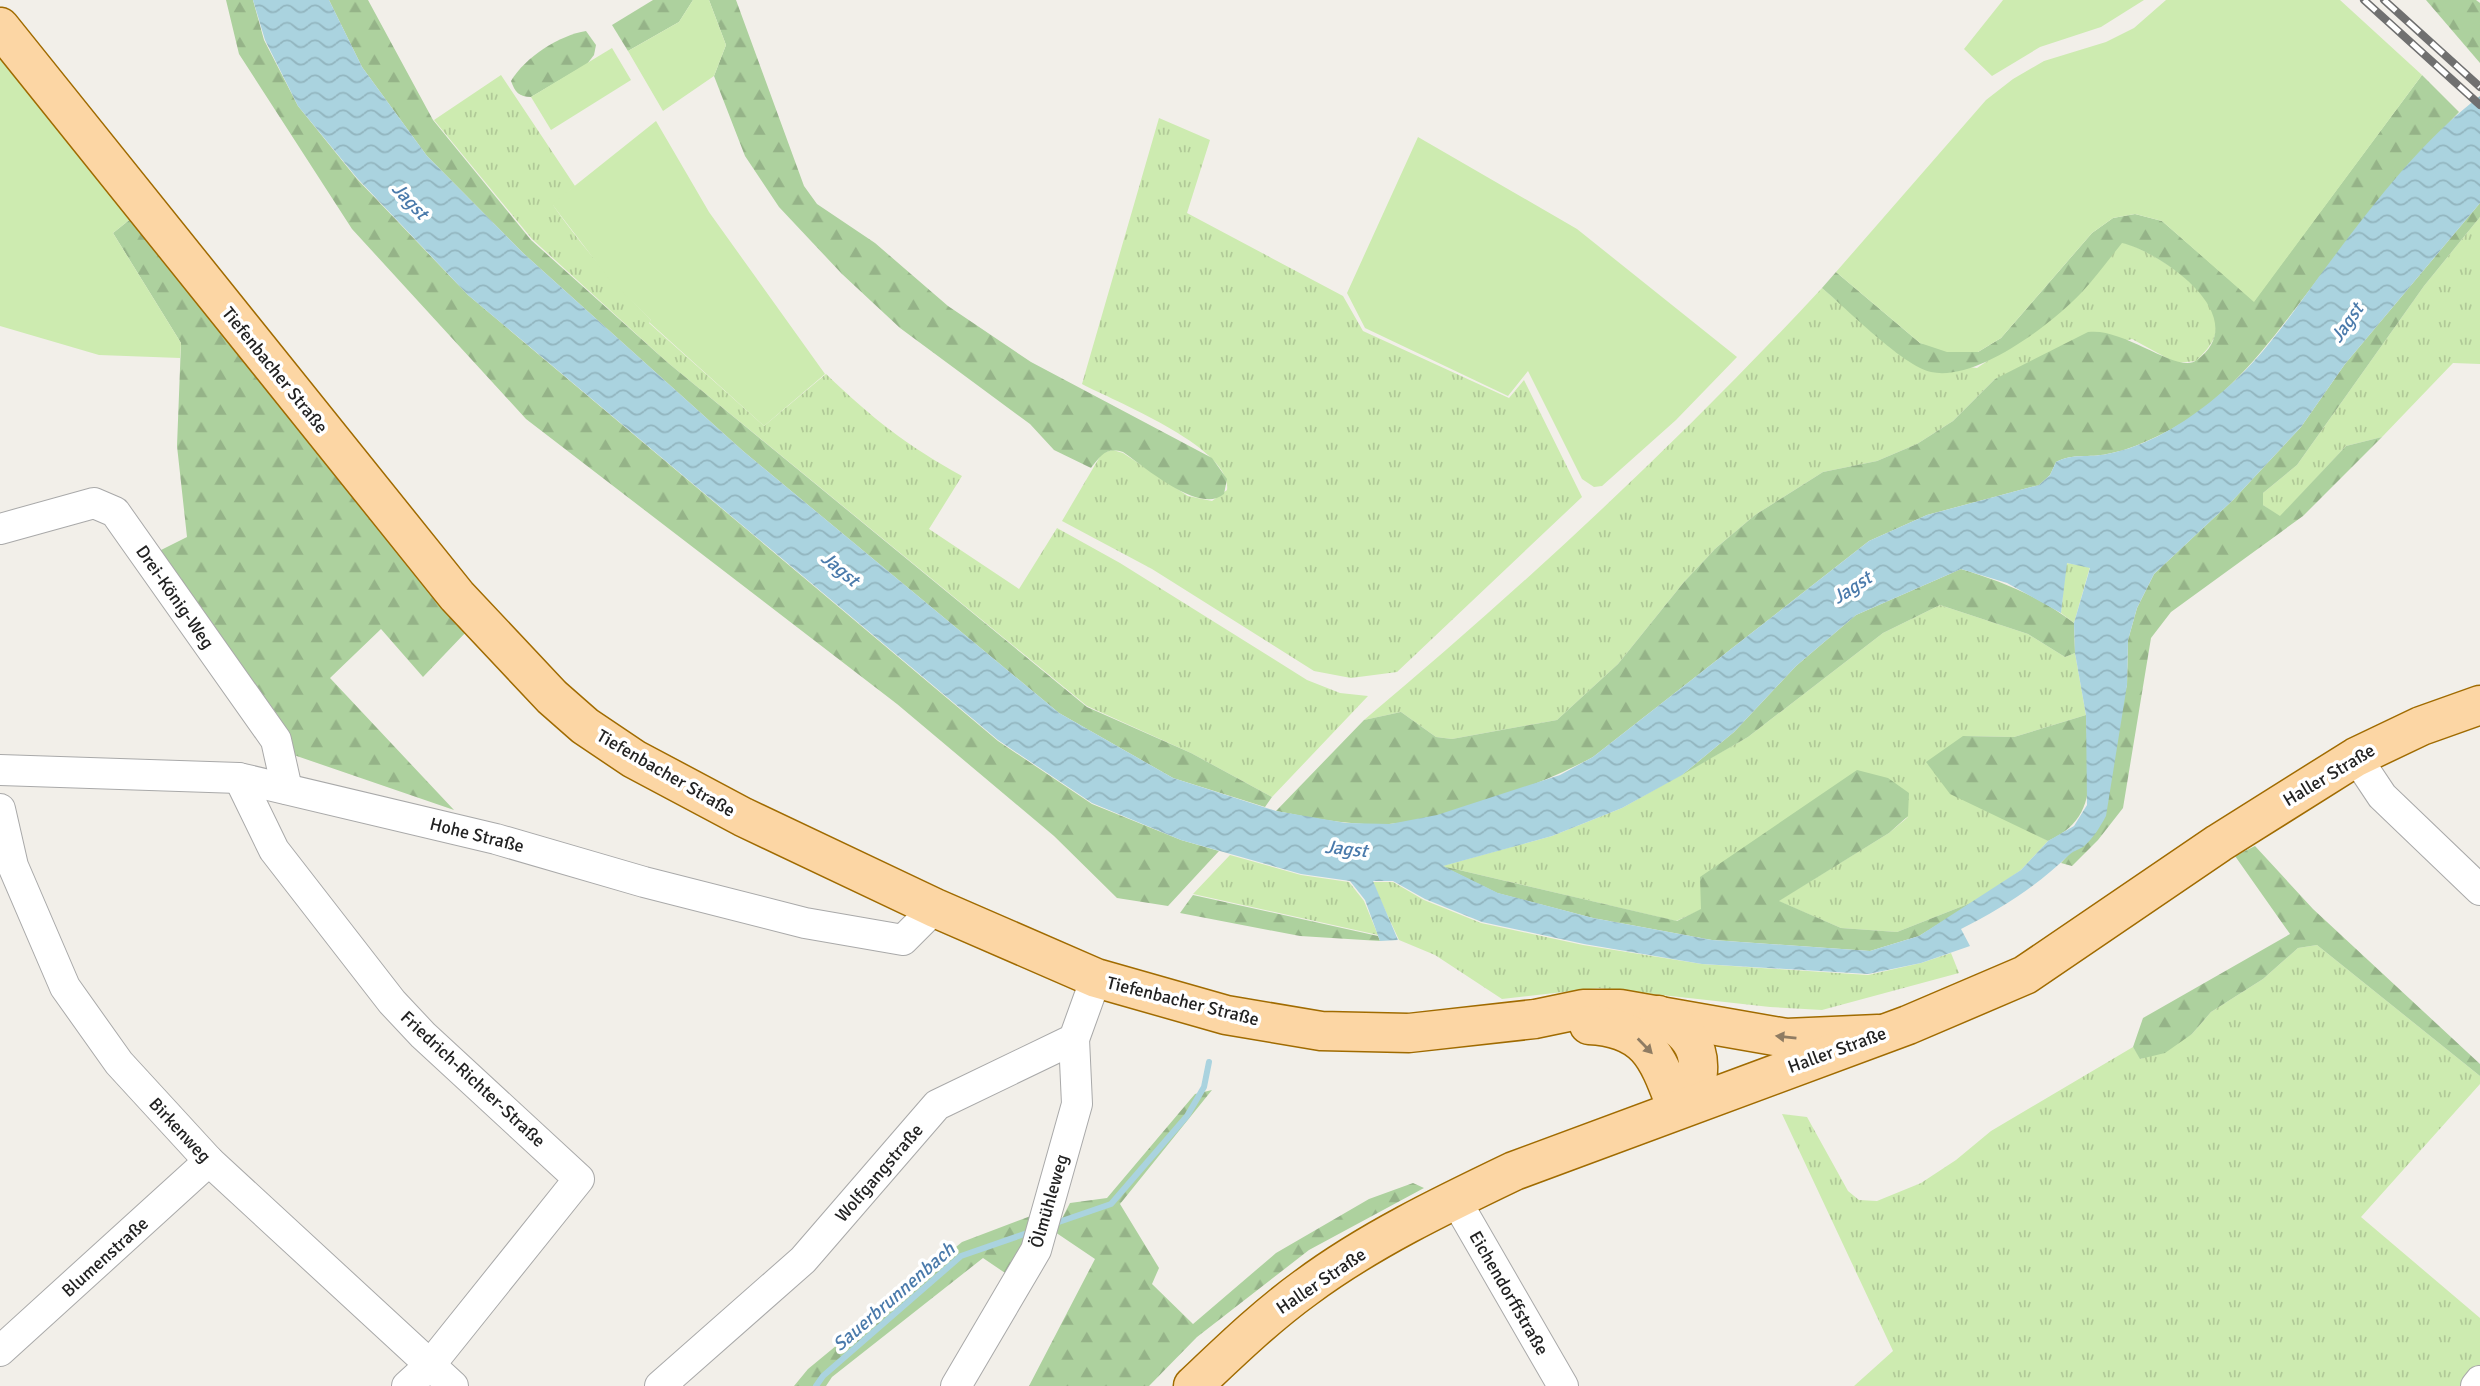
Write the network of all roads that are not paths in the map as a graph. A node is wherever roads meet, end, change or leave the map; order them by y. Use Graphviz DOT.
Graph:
graph roads {
  1 [pos="0,27"];
  2 [pos="0,529"];
  3 [pos="2480,705"];
  4 [pos="2356,757"];
  5 [pos="0,770"];
  6 [pos="239,778"];
  7 [pos="287,789"];
  8 [pos="0,808"];
  9 [pos="2480,890"];
  10 [pos="935,908"];
  11 [pos="1096,978"];
  12 [pos="1656,1014"];
  13 [pos="1535,1019"];
  14 [pos="1878,1034"];
  15 [pos="1074,1039"];
  16 [pos="1684,1107"];
  17 [pos="209,1161"];
  18 [pos="1455,1199"];
  19 [pos="0,1351"];
  20 [pos="430,1365"];
  21 [pos="2480,1381"];
  22 [pos="407,1386"];
  23 [pos="453,1386"];
  24 [pos="660,1386"];
  25 [pos="956,1386"];
  26 [pos="1193,1386"];
  27 [pos="1563,1386"];
  28 [pos="2476,1386"];
  1 -- 10 [label="main road, Tiefenbacher Straße"];
  2 -- 7 [label="street, Drei-König-Weg"];
  3 -- 4 [label="main road, Haller Straße"];
  4 -- 9 [label="street"];
  4 -- 14 [label="main road, Haller Straße"];
  5 -- 6 [label="street, Hohe Straße"];
  6 -- 7 [label="street, Hohe Straße"];
  6 -- 20 [label="street, Friedrich-Richter-Straße"];
  7 -- 10 [label="street, Hohe Straße"];
  8 -- 17 [label="street, Birkenweg"];
  10 -- 11 [label="main road, Tiefenbacher Straße"];
  11 -- 13 [label="main road, Tiefenbacher Straße"];
  11 -- 15 [label="street"];
  12 -- 13 [label="main road, Tiefenbacher Straße"];
  14 -- 12 [label="main road, Tiefenbacher Straße, one-way"];
  12 -- 16 [label="main road"];
  13 -- 16 [label="main road, Tiefenbacher Straße, one-way"];
  14 -- 16 [label="main road, Haller Straße"];
  15 -- 24 [label="street, Wolfgangstraße"];
  15 -- 25 [label="street, Ölmühleweg"];
  16 -- 18 [label="main road, Haller Straße"];
  17 -- 19 [label="street, Blumenstraße"];
  17 -- 20 [label="street, Birkenweg"];
  18 -- 26 [label="main road, Haller Straße"];
  18 -- 27 [label="street, Eichendorffstraße"];
  20 -- 22 [label="street"];
  20 -- 23 [label="street, Birkenweg"];
  21 -- 28 [label="street"];
}
